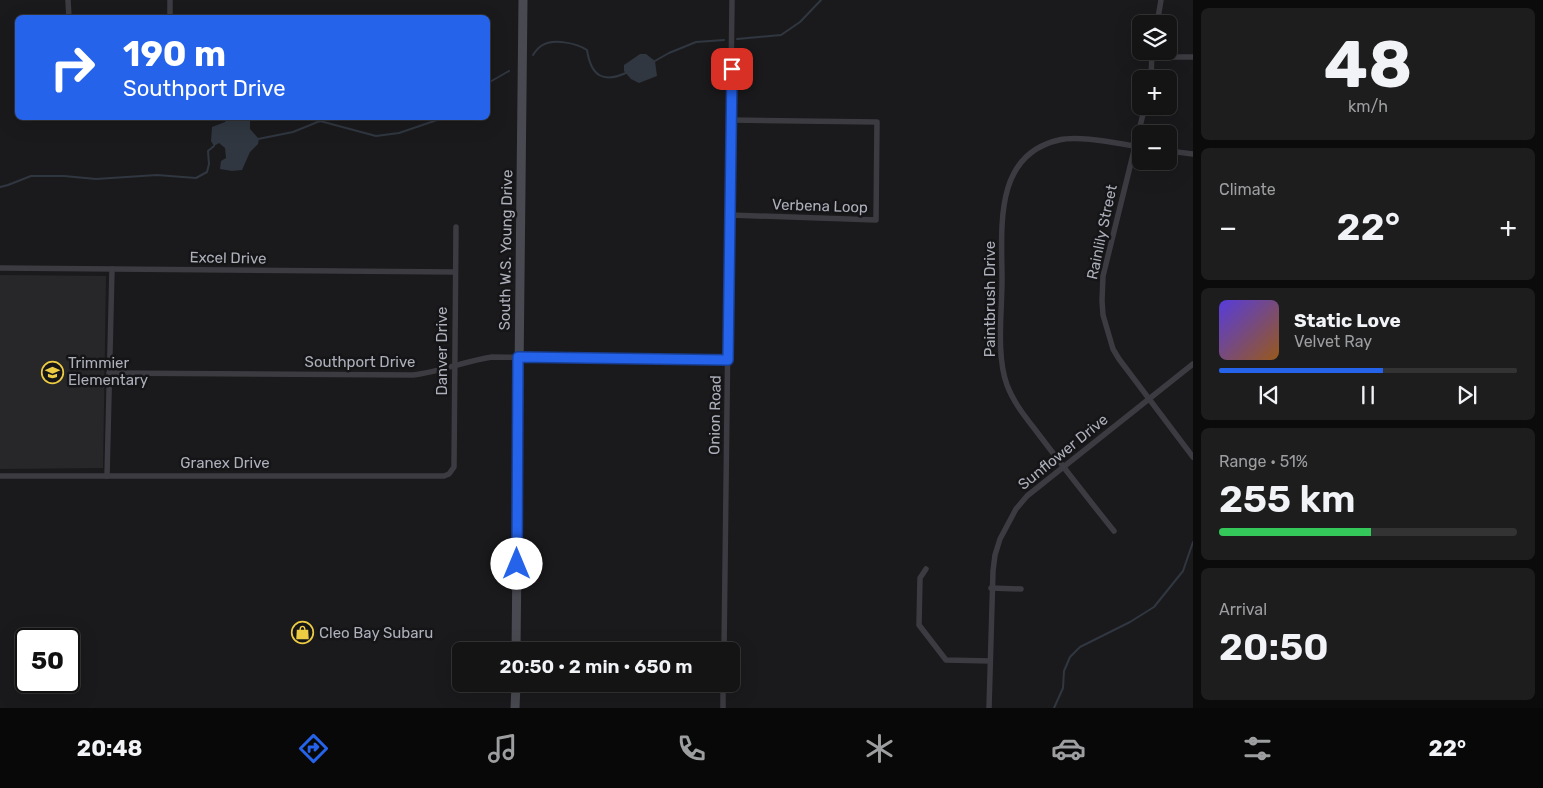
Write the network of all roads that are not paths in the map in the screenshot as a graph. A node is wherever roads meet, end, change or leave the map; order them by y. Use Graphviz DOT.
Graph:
graph roads {
  1 [pos="68,0"];
  2 [pos="170,0"];
  3 [pos="523,0"];
  4 [pos="732,0"];
  5 [pos="1161,0"];
  6 [pos="69,15"];
  7 [pos="170,15"];
  8 [pos="1158,15"];
  9 [pos="1177,57"];
  10 [pos="1193,57"];
  11 [pos="731,120"];
  12 [pos="1132,145"];
  13 [pos="1177,152"];
  14 [pos="1193,154"];
  15 [pos="1132,167"];
  16 [pos="730,215"];
  17 [pos="456,227"];
  18 [pos="0,268"];
  19 [pos="112,269"];
  20 [pos="455,272"];
  21 [pos="518,357"];
  22 [pos="728,360"];
  23 [pos="1193,364"];
  24 [pos="455,366"];
  25 [pos="109,373"];
  26 [pos="1148,399"];
  27 [pos="1193,457"];
  28 [pos="1064,466"];
  29 [pos="449,474"];
  30 [pos="0,476"];
  31 [pos="108,476"];
  32 [pos="1114,531"];
  33 [pos="926,569"];
  34 [pos="991,588"];
  35 [pos="1021,589"];
  36 [pos="516,642"];
  37 [pos="724,642"];
  38 [pos="990,660"];
  39 [pos="516,692"];
  40 [pos="723,692"];
  41 [pos="516,708"];
  42 [pos="723,708"];
  43 [pos="989,708"];
  1 -- 6 [label="street"];
  2 -- 7 [label="street"];
  3 -- 21 [label="main road, South W.S. Young Drive"];
  4 -- 11 [label="street, Onion Road"];
  5 -- 8 [label="street"];
  9 -- 10 [label="street"];
  11 -- 16 [label="street, Onion Road"];
  11 -- 16 [label="street, Verbena Loop"];
  12 -- 28 [label="street, Paintbrush Drive"];
  13 -- 14 [label="street"];
  15 -- 26 [label="street, Rainlily Street"];
  16 -- 22 [label="street, Onion Road"];
  17 -- 20 [label="street, Danver Drive"];
  18 -- 19 [label="street, Excel Drive"];
  19 -- 20 [label="street, Excel Drive"];
  19 -- 25 [label="street"];
  20 -- 24 [label="street, Danver Drive"];
  21 -- 22 [label="street, Southport Drive"];
  21 -- 24 [label="street, Southport Drive"];
  21 -- 36 [label="main road, South W.S. Young Drive"];
  22 -- 37 [label="street, Onion Road"];
  23 -- 26 [label="street, Sunflower Drive"];
  24 -- 25 [label="street, Southport Drive"];
  24 -- 29 [label="street, Danver Drive"];
  25 -- 31 [label="street"];
  26 -- 27 [label="street, Rainlily Street"];
  26 -- 28 [label="street, Sunflower Drive"];
  28 -- 32 [label="street, Paintbrush Drive"];
  28 -- 34 [label="street, Sunflower Drive"];
  29 -- 31 [label="street, Granex Drive"];
  30 -- 31 [label="street, Granex Drive"];
  33 -- 38 [label="street"];
  34 -- 35 [label="street"];
  34 -- 38 [label="street, Sunflower Drive"];
  38 -- 43 [label="street, Sunflower Drive"];
  39 -- 41 [label="main road"];
  40 -- 42 [label="street"];
}
